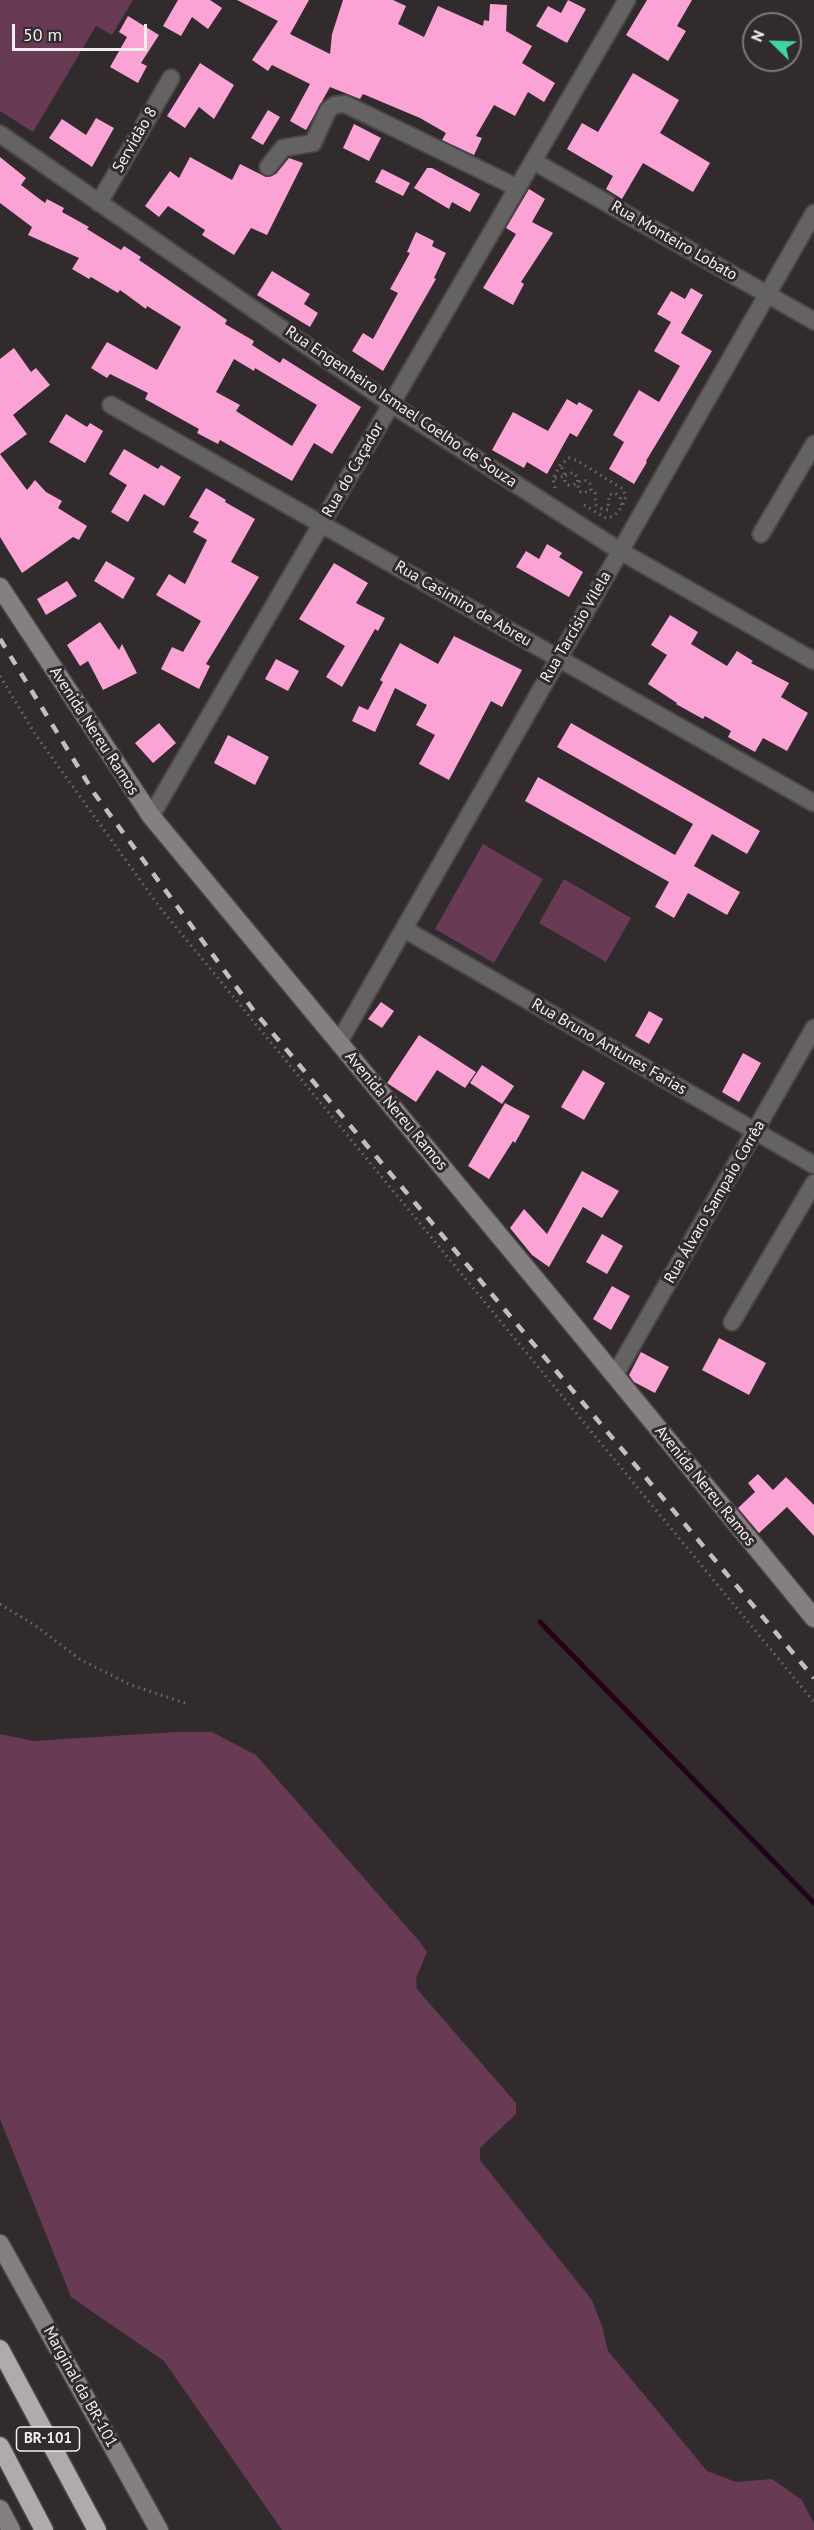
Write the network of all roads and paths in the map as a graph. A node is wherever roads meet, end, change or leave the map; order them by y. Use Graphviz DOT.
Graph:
graph roads {
  1 [pos="627,0"];
  2 [pos="171,78"];
  3 [pos="0,134"];
  4 [pos="533,161"];
  5 [pos="268,167"];
  6 [pos="518,188"];
  7 [pos="99,203"];
  8 [pos="814,213"];
  9 [pos="767,295"];
  10 [pos="814,321"];
  11 [pos="391,404"];
  12 [pos="111,405"];
  13 [pos="814,444"];
  14 [pos="561,464"];
  15 [pos="565,476"];
  16 [pos="553,478"];
  17 [pos="578,483"];
  18 [pos="591,490"];
  19 [pos="557,491"];
  20 [pos="577,502"];
  21 [pos="622,507"];
  22 [pos="321,524"];
  23 [pos="761,534"];
  24 [pos="620,551"];
  25 [pos="0,587"];
  26 [pos="558,659"];
  27 [pos="814,661"];
  28 [pos="0,676"];
  29 [pos="814,803"];
  30 [pos="151,816"];
  31 [pos="404,929"];
  32 [pos="814,1028"];
  33 [pos="339,1042"];
  34 [pos="755,1131"];
  35 [pos="814,1165"];
  36 [pos="814,1183"];
  37 [pos="732,1322"];
  38 [pos="615,1375"];
  39 [pos="0,1604"];
  40 [pos="812,1608"];
  41 [pos="814,1702"];
  42 [pos="185,1703"];
  43 [pos="0,2244"];
  44 [pos="0,2349"];
  45 [pos="0,2446"];
  46 [pos="0,2510"];
  47 [pos="11,2530"];
  48 [pos="44,2530"];
  49 [pos="97,2530"];
  50 [pos="159,2530"];
  1 -- 4 [label="street, Rua do Caçador"];
  2 -- 7 [label="street, Servidão 8"];
  3 -- 7 [label="street, Rua Engenheiro Ismael Coelho de Souza"];
  4 -- 6 [label="street, Rua do Caçador"];
  4 -- 9 [label="street, Rua Monteiro Lobato"];
  5 -- 6 [label="street"];
  6 -- 11 [label="street, Rua do Caçador"];
  7 -- 11 [label="street, Rua Engenheiro Ismael Coelho de Souza"];
  8 -- 9 [label="street, Rua Tarcísio Vilela"];
  9 -- 10 [label="street, Rua Monteiro Lobato"];
  9 -- 24 [label="street, Rua Tarcísio Vilela"];
  11 -- 22 [label="street, Rua do Caçador"];
  11 -- 24 [label="street, Rua Engenheiro Ismael Coelho de Souza"];
  12 -- 22 [label="street, Rua Casimiro de Abreu"];
  13 -- 23 [label="street"];
  14 -- 15 [label="path"];
  14 -- 16 [label="path"];
  14 -- 21 [label="path"];
  15 -- 16 [label="path"];
  15 -- 17 [label="path"];
  15 -- 17 [label="path"];
  16 -- 19 [label="path"];
  17 -- 18 [label="path"];
  17 -- 18 [label="path"];
  18 -- 21 [label="path"];
  20 -- 21 [label="path"];
  22 -- 26 [label="street, Rua Casimiro de Abreu"];
  22 -- 30 [label="street, Rua do Caçador"];
  24 -- 26 [label="street, Rua Tarcísio Vilela"];
  24 -- 27 [label="street, Rua Engenheiro Ismael Coelho de Souza"];
  25 -- 30 [label="main road, Avenida Nereu Ramos"];
  26 -- 29 [label="street, Rua Casimiro de Abreu"];
  26 -- 31 [label="street, Rua Tarcísio Vilela"];
  28 -- 41 [label="path"];
  30 -- 33 [label="main road, Avenida Nereu Ramos"];
  31 -- 33 [label="street, Rua Tarcísio Vilela"];
  31 -- 34 [label="street, Rua Bruno Antunes Farias"];
  32 -- 34 [label="street, Rua Álvaro Sampaio Corrêa"];
  33 -- 38 [label="main road, Avenida Nereu Ramos"];
  34 -- 35 [label="street, Rua Bruno Antunes Farias"];
  34 -- 38 [label="street, Rua Álvaro Sampaio Corrêa"];
  36 -- 37 [label="street"];
  38 -- 40 [label="main road, Avenida Nereu Ramos"];
  39 -- 42 [label="path"];
  43 -- 50 [label="main road, Marginal da BR-101"];
  44 -- 49 [label="highway, BR-101"];
  45 -- 48 [label="highway, BR-101"];
  46 -- 47 [label="main road"];
}
